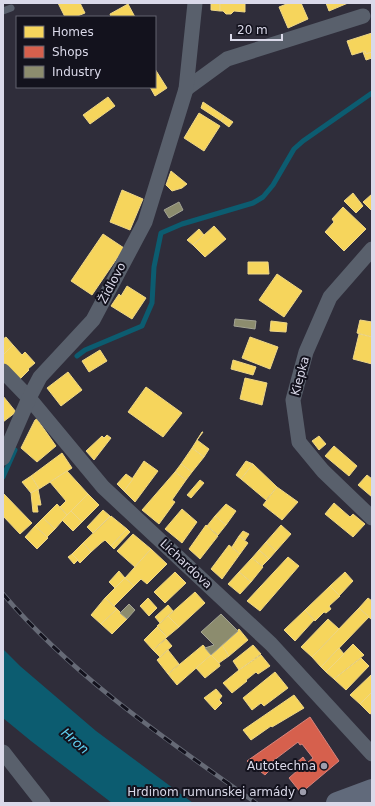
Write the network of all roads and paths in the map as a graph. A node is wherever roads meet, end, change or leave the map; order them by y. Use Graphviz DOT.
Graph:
graph roads {
  1 [pos="195,3"];
  2 [pos="11,8"];
  3 [pos="3,11"];
  4 [pos="363,16"];
  5 [pos="186,89"];
  6 [pos="372,249"];
  7 [pos="3,371"];
  8 [pos="29,398"];
  9 [pos="3,458"];
  10 [pos="372,518"];
  11 [pos="3,752"];
  12 [pos="372,754"];
  13 [pos="372,790"];
  14 [pos="43,803"];
  15 [pos="337,803"];
  1 -- 5 [label="street, Židlovo"];
  2 -- 3 [label="lane"];
  4 -- 5 [label="street"];
  5 -- 8 [label="street, Židlovo"];
  6 -- 10 [label="street, Kiepka"];
  7 -- 8 [label="street, Lichardova"];
  8 -- 9 [label="street, Židlovo"];
  8 -- 12 [label="street, Lichardova"];
  11 -- 14 [label="street"];
  13 -- 15 [label="main road"];
}
